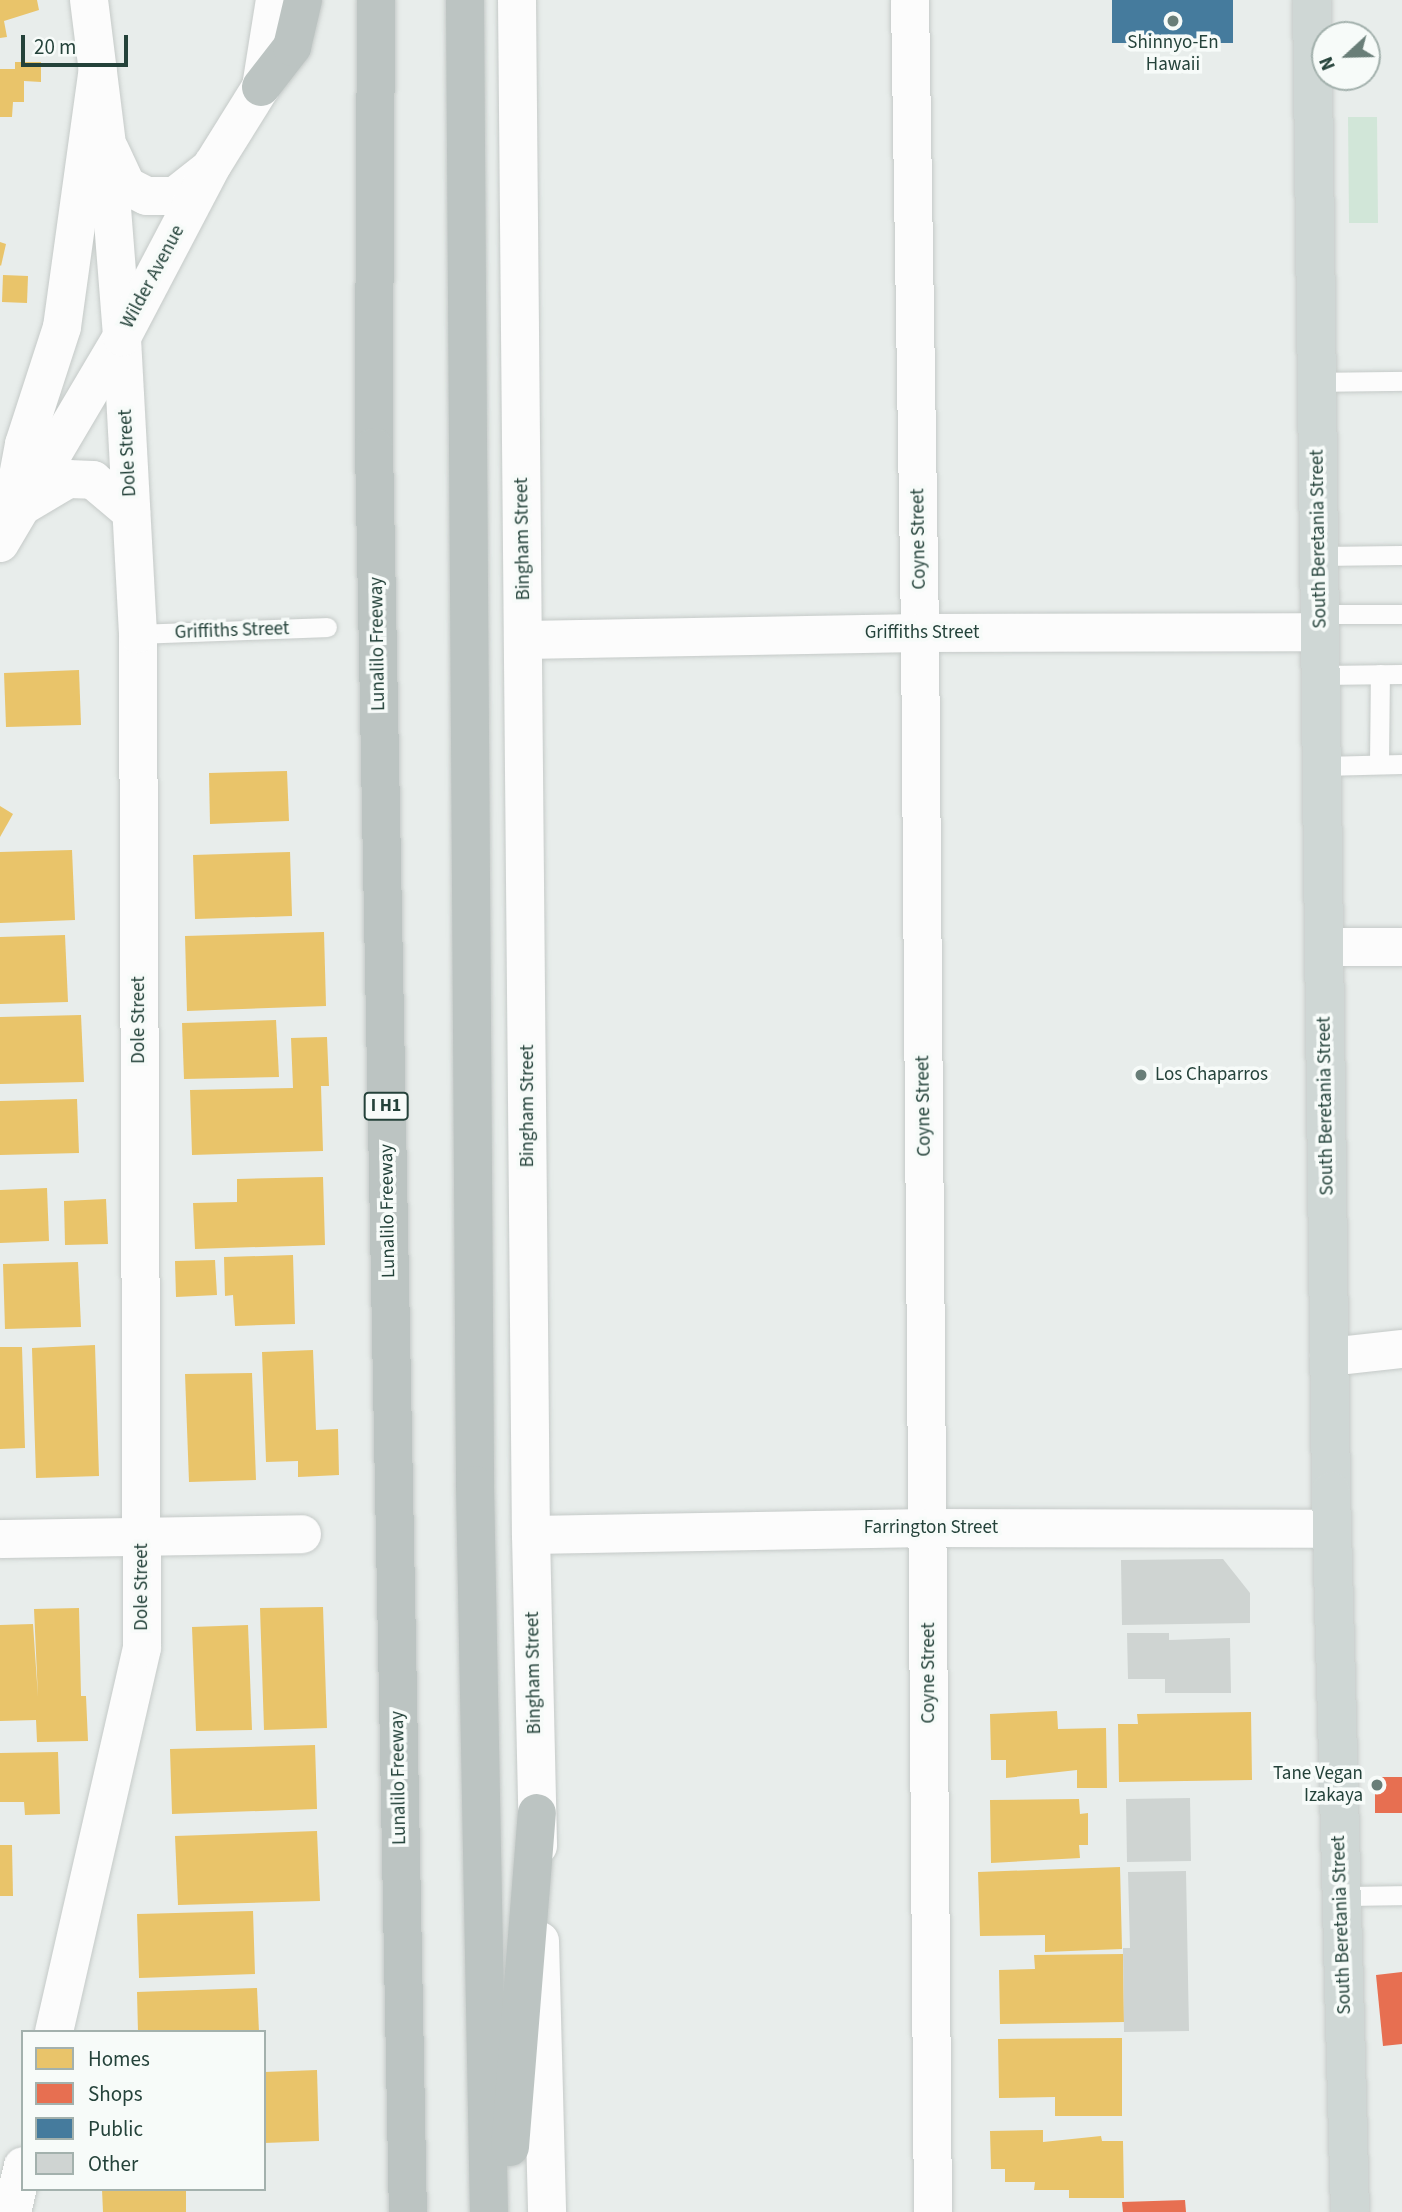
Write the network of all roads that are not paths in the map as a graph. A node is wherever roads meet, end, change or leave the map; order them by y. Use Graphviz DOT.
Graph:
graph roads {
  1 [pos="89,0"];
  2 [pos="275,0"];
  3 [pos="303,0"];
  4 [pos="376,0"];
  5 [pos="465,0"];
  6 [pos="517,0"];
  7 [pos="910,0"];
  8 [pos="1312,0"];
  9 [pos="98,69"];
  10 [pos="261,87"];
  11 [pos="107,145"];
  12 [pos="213,164"];
  13 [pos="122,337"];
  14 [pos="1402,381"];
  15 [pos="1317,382"];
  16 [pos="131,512"];
  17 [pos="10,526"];
  18 [pos="1402,555"];
  19 [pos="1319,556"];
  20 [pos="1402,614"];
  21 [pos="1320,623"];
  22 [pos="327,627"];
  23 [pos="920,633"];
  24 [pos="138,634"];
  25 [pos="524,640"];
  26 [pos="1380,674"];
  27 [pos="1402,674"];
  28 [pos="1321,675"];
  29 [pos="1379,764"];
  30 [pos="1402,764"];
  31 [pos="1322,766"];
  32 [pos="1324,947"];
  33 [pos="1402,947"];
  34 [pos="1402,1349"];
  35 [pos="1329,1357"];
  36 [pos="928,1528"];
  37 [pos="1332,1529"];
  38 [pos="302,1534"];
  39 [pos="531,1535"];
  40 [pos="142,1537"];
  41 [pos="0,1539"];
  42 [pos="537,1812"];
  43 [pos="1402,1895"];
  44 [pos="1341,1896"];
  45 [pos="54,2030"];
  46 [pos="21,2174"];
  47 [pos="12,2212"];
  48 [pos="408,2212"];
  49 [pos="489,2212"];
  50 [pos="505,2212"];
  51 [pos="547,2212"];
  52 [pos="933,2212"];
  53 [pos="1350,2212"];
  1 -- 9 [label="street, Dole Street"];
  2 -- 10 [label="street, Wilder Avenue"];
  3 -- 10 [label="highway"];
  4 -- 48 [label="highway, Lunalilo Freeway / I H1"];
  5 -- 49 [label="highway"];
  6 -- 25 [label="street, Bingham Street"];
  7 -- 23 [label="street, Coyne Street"];
  8 -- 15 [label="main road, South Beretania Street"];
  9 -- 11 [label="street, Dole Street"];
  9 -- 17 [label="street"];
  10 -- 12 [label="street, Wilder Avenue"];
  11 -- 12 [label="street"];
  11 -- 13 [label="street, Dole Street"];
  12 -- 13 [label="street, Wilder Avenue"];
  13 -- 16 [label="street, Dole Street"];
  13 -- 17 [label="street, Wilder Avenue"];
  14 -- 15 [label="lane"];
  15 -- 19 [label="main road, South Beretania Street"];
  16 -- 17 [label="street"];
  16 -- 24 [label="street, Dole Street"];
  18 -- 19 [label="lane"];
  19 -- 21 [label="main road, South Beretania Street"];
  20 -- 21 [label="lane"];
  21 -- 23 [label="street, Griffiths Street"];
  21 -- 28 [label="main road, South Beretania Street"];
  22 -- 24 [label="lane, Griffiths Street"];
  23 -- 25 [label="street, Griffiths Street"];
  23 -- 36 [label="street, Coyne Street"];
  24 -- 40 [label="street, Dole Street"];
  25 -- 39 [label="street, Bingham Street"];
  26 -- 27 [label="lane"];
  26 -- 28 [label="lane"];
  26 -- 29 [label="lane"];
  28 -- 31 [label="main road, South Beretania Street"];
  29 -- 30 [label="lane"];
  29 -- 31 [label="lane"];
  31 -- 32 [label="main road, South Beretania Street"];
  32 -- 33 [label="street"];
  32 -- 35 [label="main road, South Beretania Street"];
  34 -- 35 [label="street"];
  35 -- 37 [label="main road, South Beretania Street"];
  36 -- 37 [label="street, Farrington Street"];
  36 -- 39 [label="street, Farrington Street"];
  36 -- 52 [label="street, Coyne Street"];
  37 -- 44 [label="main road, South Beretania Street"];
  38 -- 40 [label="street"];
  39 -- 42 [label="street, Bingham Street"];
  40 -- 41 [label="street"];
  40 -- 45 [label="street, Dole Street"];
  42 -- 50 [label="highway"];
  42 -- 51 [label="street, Bingham Street"];
  43 -- 44 [label="lane"];
  44 -- 53 [label="main road, South Beretania Street"];
  46 -- 47 [label="street"];
}
